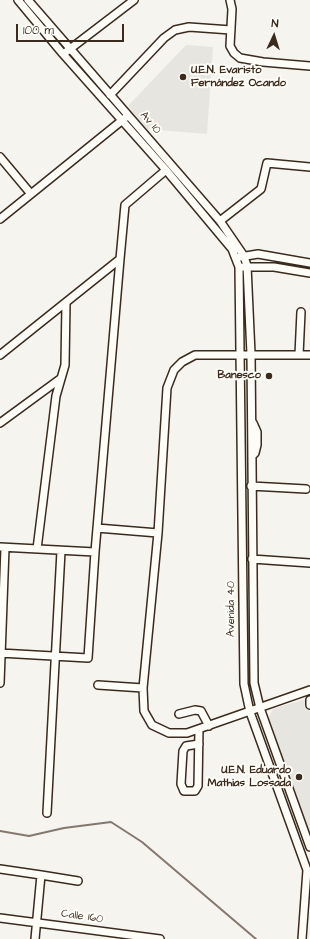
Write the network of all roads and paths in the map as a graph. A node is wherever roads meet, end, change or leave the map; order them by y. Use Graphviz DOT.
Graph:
graph roads {
  1 [pos="18,0"];
  2 [pos="28,0"];
  3 [pos="134,0"];
  4 [pos="230,0"];
  5 [pos="230,30"];
  6 [pos="69,49"];
  7 [pos="63,54"];
  8 [pos="310,66"];
  9 [pos="110,95"];
  10 [pos="125,117"];
  11 [pos="0,157"];
  12 [pos="310,167"];
  13 [pos="166,170"];
  14 [pos="31,194"];
  15 [pos="0,219"];
  16 [pos="220,221"];
  17 [pos="235,242"];
  18 [pos="258,254"];
  19 [pos="244,256"];
  20 [pos="120,259"];
  21 [pos="236,259"];
  22 [pos="308,263"];
  23 [pos="243,267"];
  24 [pos="263,267"];
  25 [pos="308,272"];
  26 [pos="248,283"];
  27 [pos="66,303"];
  28 [pos="301,312"];
  29 [pos="240,354"];
  30 [pos="251,354"];
  31 [pos="0,355"];
  32 [pos="299,355"];
  33 [pos="310,355"];
  34 [pos="60,379"];
  35 [pos="0,423"];
  36 [pos="251,486"];
  37 [pos="306,489"];
  38 [pos="97,528"];
  39 [pos="158,533"];
  40 [pos="2,548"];
  41 [pos="36,550"];
  42 [pos="60,550"];
  43 [pos="95,552"];
  44 [pos="252,559"];
  45 [pos="310,563"];
  46 [pos="1,653"];
  47 [pos="55,656"];
  48 [pos="0,683"];
  49 [pos="98,685"];
  50 [pos="143,688"];
  51 [pos="310,690"];
  52 [pos="310,700"];
  53 [pos="310,705"];
  54 [pos="260,708"];
  55 [pos="250,712"];
  56 [pos="179,714"];
  57 [pos="209,726"];
  58 [pos="199,729"];
  59 [pos="199,744"];
  60 [pos="47,813"];
  61 [pos="308,835"];
  62 [pos="297,841"];
  63 [pos="310,846"];
  64 [pos="0,869"];
  65 [pos="40,875"];
  66 [pos="78,881"];
  67 [pos="0,918"];
  68 [pos="36,922"];
  69 [pos="36,939"];
  70 [pos="160,939"];
  71 [pos="302,939"];
  1 -- 7 [label="street"];
  2 -- 6 [label="street, Av 10"];
  3 -- 6 [label="street"];
  4 -- 5 [label="street"];
  5 -- 8 [label="street"];
  5 -- 9 [label="street"];
  6 -- 7 [label="street"];
  6 -- 9 [label="street, Av 10"];
  7 -- 10 [label="street"];
  9 -- 10 [label="street, Av 10"];
  10 -- 13 [label="street"];
  10 -- 14 [label="street"];
  10 -- 16 [label="street, Av 10"];
  11 -- 14 [label="street"];
  12 -- 16 [label="street"];
  13 -- 20 [label="street"];
  13 -- 21 [label="street"];
  14 -- 15 [label="street"];
  16 -- 17 [label="street, Av 10"];
  17 -- 18 [label="street"];
  17 -- 19 [label="street, Av 10"];
  18 -- 19 [label="street"];
  18 -- 22 [label="street"];
  19 -- 21 [label="street"];
  19 -- 23 [label="street, Av 10"];
  20 -- 27 [label="street"];
  20 -- 38 [label="street"];
  21 -- 23 [label="street"];
  22 -- 25 [label="street"];
  23 -- 24 [label="street"];
  23 -- 26 [label="street, Avenida 40"];
  23 -- 29 [label="street, Avenida 40"];
  24 -- 25 [label="street"];
  24 -- 26 [label="street"];
  26 -- 30 [label="street, Avenida 40"];
  27 -- 31 [label="street"];
  27 -- 34 [label="street"];
  28 -- 32 [label="street"];
  29 -- 30 [label="street"];
  29 -- 39 [label="street"];
  29 -- 55 [label="street, Avenida 40"];
  30 -- 32 [label="street"];
  30 -- 36 [label="street, Avenida 40"];
  32 -- 33 [label="street"];
  34 -- 35 [label="street"];
  34 -- 41 [label="street"];
  36 -- 37 [label="street"];
  36 -- 44 [label="street, Avenida 40"];
  38 -- 39 [label="street"];
  38 -- 43 [label="street"];
  39 -- 50 [label="street"];
  40 -- 41 [label="street"];
  40 -- 46 [label="street"];
  41 -- 42 [label="street"];
  42 -- 43 [label="street"];
  42 -- 47 [label="street"];
  43 -- 47 [label="street"];
  44 -- 45 [label="street"];
  44 -- 54 [label="street, Avenida 40"];
  46 -- 47 [label="street"];
  46 -- 48 [label="street"];
  47 -- 60 [label="street"];
  49 -- 50 [label="street"];
  50 -- 58 [label="street"];
  51 -- 54 [label="street"];
  52 -- 53 [label="street"];
  54 -- 55 [label="street"];
  54 -- 61 [label="street, Avenida 40"];
  55 -- 57 [label="street"];
  55 -- 62 [label="street, Avenida 40"];
  56 -- 57 [label="street"];
  57 -- 58 [label="street"];
  58 -- 59 [label="street"];
  59 -- 59 [label="street"];
  61 -- 62 [label="street"];
  61 -- 63 [label="street, Avenida 40"];
  62 -- 71 [label="street, Avenida 40"];
  64 -- 65 [label="street"];
  65 -- 66 [label="street"];
  65 -- 68 [label="street"];
  67 -- 68 [label="street, Calle 160"];
  68 -- 69 [label="street"];
  68 -- 70 [label="street, Calle 160"];
}
